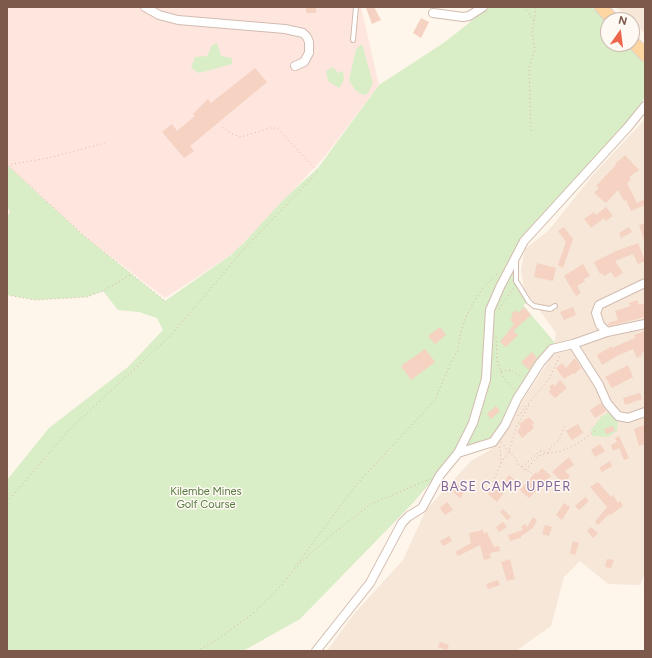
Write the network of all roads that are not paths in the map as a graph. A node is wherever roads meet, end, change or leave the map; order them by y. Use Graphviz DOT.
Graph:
graph roads {
  1 [pos="145,7"];
  2 [pos="356,7"];
  3 [pos="483,7"];
  4 [pos="433,13"];
  5 [pos="353,40"];
  6 [pos="295,66"];
  7 [pos="645,106"];
  8 [pos="516,256"];
  9 [pos="645,283"];
  10 [pos="555,306"];
  11 [pos="645,324"];
  12 [pos="607,332"];
  13 [pos="569,345"];
  14 [pos="645,412"];
  15 [pos="458,453"];
  16 [pos="316,651"];
  1 -- 6 [label="street"];
  2 -- 5 [label="lane"];
  3 -- 4 [label="street"];
  7 -- 8 [label="street"];
  8 -- 10 [label="lane"];
  8 -- 15 [label="street"];
  9 -- 12 [label="street"];
  11 -- 12 [label="street"];
  12 -- 13 [label="street"];
  13 -- 14 [label="street"];
  13 -- 15 [label="street"];
  15 -- 16 [label="street"];
}
